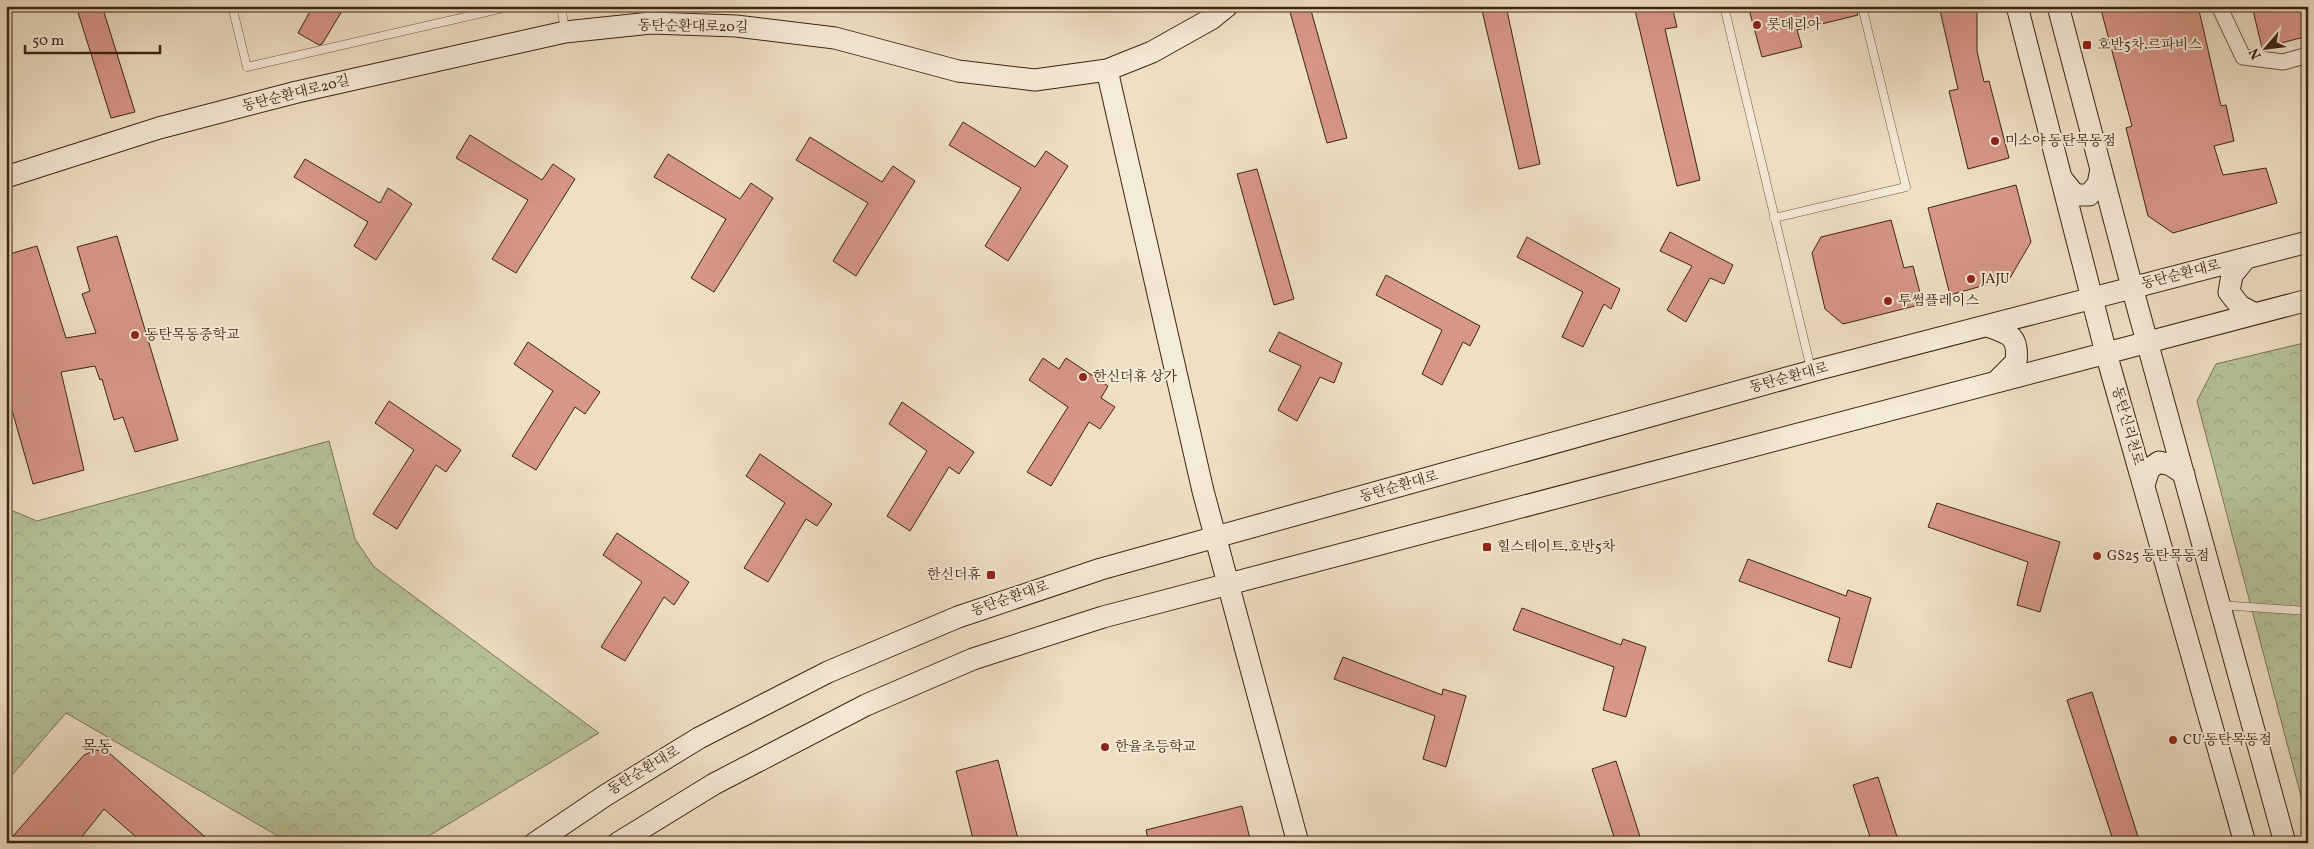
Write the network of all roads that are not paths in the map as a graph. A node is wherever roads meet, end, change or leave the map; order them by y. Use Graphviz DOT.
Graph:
graph roads {
  1 [pos="232,6"];
  2 [pos="513,6"];
  3 [pos="561,6"];
  4 [pos="1227,6"];
  5 [pos="1724,6"];
  6 [pos="1862,6"];
  7 [pos="2017,6"];
  8 [pos="2058,6"];
  9 [pos="2220,6"];
  10 [pos="565,32"];
  11 [pos="2308,55"];
  12 [pos="1107,70"];
  13 [pos="2101,169"];
  14 [pos="6,177"];
  15 [pos="2062,178"];
  16 [pos="1774,218"];
  17 [pos="2308,242"];
  18 [pos="2246,258"];
  19 [pos="2132,287"];
  20 [pos="2092,299"];
  21 [pos="2308,300"];
  22 [pos="2255,314"];
  23 [pos="1987,326"];
  24 [pos="2148,342"];
  25 [pos="2106,353"];
  26 [pos="1812,371"];
  27 [pos="1995,382"];
  28 [pos="2184,474"];
  29 [pos="2144,485"];
  30 [pos="1215,538"];
  31 [pos="1228,584"];
  32 [pos="2218,605"];
  33 [pos="2308,611"];
  34 [pos="534,843"];
  35 [pos="618,843"];
  36 [pos="1298,843"];
  37 [pos="2245,843"];
  38 [pos="2285,843"];
  1 -- 2 [label="lane"];
  3 -- 10 [label="lane"];
  4 -- 12 [label="main road, 동탄순환대로20길"];
  5 -- 16 [label="lane"];
  6 -- 16 [label="lane"];
  7 -- 15 [label="main road, 동탄신리천로"];
  8 -- 13 [label="main road"];
  9 -- 11 [label="street"];
  10 -- 12 [label="main road, 동탄순환대로20길"];
  10 -- 14 [label="main road, 동탄순환대로20길"];
  12 -- 30 [label="main road"];
  13 -- 15 [label="main road"];
  13 -- 19 [label="main road"];
  15 -- 20 [label="main road, 동탄신리천로"];
  16 -- 26 [label="lane"];
  17 -- 18 [label="main road, 동탄순환대로"];
  18 -- 19 [label="main road, 동탄순환대로"];
  18 -- 22 [label="main road"];
  19 -- 20 [label="main road, 동탄순환대로"];
  19 -- 24 [label="main road"];
  20 -- 23 [label="main road, 동탄순환대로"];
  20 -- 25 [label="main road, 동탄신리천로"];
  21 -- 22 [label="main road"];
  22 -- 24 [label="main road"];
  23 -- 26 [label="main road, 동탄순환대로"];
  23 -- 27 [label="main road"];
  24 -- 25 [label="main road"];
  24 -- 28 [label="main road"];
  25 -- 27 [label="main road"];
  25 -- 29 [label="main road, 동탄신리천로"];
  26 -- 30 [label="main road, 동탄순환대로"];
  27 -- 31 [label="main road"];
  28 -- 29 [label="main road"];
  28 -- 32 [label="main road"];
  29 -- 37 [label="main road, 동탄신리천로"];
  30 -- 31 [label="main road"];
  30 -- 34 [label="main road, 동탄순환대로"];
  31 -- 35 [label="main road"];
  31 -- 36 [label="main road"];
  32 -- 33 [label="lane"];
  32 -- 38 [label="main road"];
}
